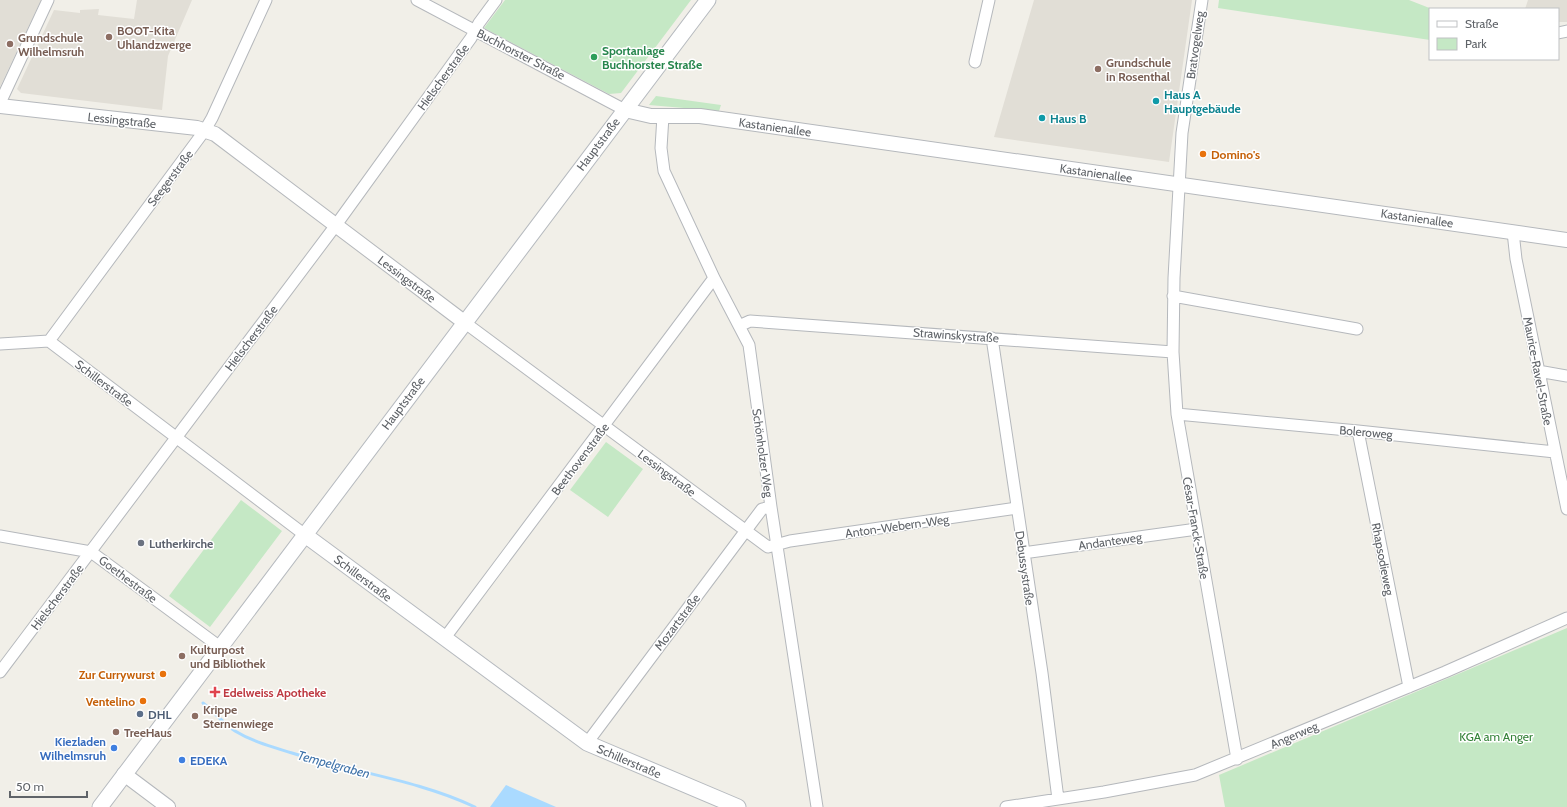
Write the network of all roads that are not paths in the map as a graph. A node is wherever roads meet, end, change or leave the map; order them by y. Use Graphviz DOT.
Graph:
graph roads {
  1 [pos="48,0"];
  2 [pos="266,0"];
  3 [pos="417,0"];
  4 [pos="496,0"];
  5 [pos="708,0"];
  6 [pos="989,0"];
  7 [pos="1202,0"];
  8 [pos="475,31"];
  9 [pos="975,62"];
  10 [pos="0,103"];
  11 [pos="0,106"];
  12 [pos="625,110"];
  13 [pos="663,116"];
  14 [pos="205,130"];
  15 [pos="1179,185"];
  16 [pos="336,225"];
  17 [pos="1513,232"];
  18 [pos="1567,240"];
  19 [pos="714,278"];
  20 [pos="1173,296"];
  21 [pos="464,322"];
  22 [pos="739,326"];
  23 [pos="1357,329"];
  24 [pos="992,338"];
  25 [pos="49,341"];
  26 [pos="0,344"];
  27 [pos="1173,352"];
  28 [pos="1538,370"];
  29 [pos="1567,376"];
  30 [pos="1177,414"];
  31 [pos="605,426"];
  32 [pos="1358,430"];
  33 [pos="177,437"];
  34 [pos="1555,452"];
  35 [pos="771,507"];
  36 [pos="1017,508"];
  37 [pos="1567,509"];
  38 [pos="1197,529"];
  39 [pos="746,530"];
  40 [pos="305,535"];
  41 [pos="0,536"];
  42 [pos="777,545"];
  43 [pos="91,552"];
  44 [pos="1023,553"];
  45 [pos="1567,618"];
  46 [pos="444,639"];
  47 [pos="220,647"];
  48 [pos="0,672"];
  49 [pos="1408,687"];
  50 [pos="587,743"];
  51 [pos="1237,759"];
  52 [pos="124,774"];
  53 [pos="1058,799"];
  54 [pos="100,807"];
  55 [pos="168,807"];
  56 [pos="738,807"];
  57 [pos="817,807"];
  58 [pos="1006,807"];
  1 -- 10 [label="street"];
  2 -- 14 [label="street, Seegerstraße"];
  3 -- 8 [label="street, Buchhorster Straße"];
  4 -- 8 [label="street, Hielscherstraße"];
  5 -- 12 [label="main road, Hauptstraße"];
  6 -- 9 [label="street"];
  7 -- 15 [label="street, Bratvogelweg"];
  8 -- 12 [label="street, Buchhorster Straße"];
  8 -- 16 [label="street, Hielscherstraße"];
  11 -- 14 [label="street, Lessingstraße"];
  12 -- 13 [label="street, Kastanienallee"];
  12 -- 21 [label="main road, Hauptstraße"];
  13 -- 15 [label="street, Kastanienallee"];
  13 -- 19 [label="street, Schönholzer Weg"];
  14 -- 16 [label="street, Lessingstraße"];
  14 -- 25 [label="street, Seegerstraße"];
  15 -- 17 [label="street, Kastanienallee"];
  15 -- 20 [label="street, César-Franck-Straße"];
  16 -- 21 [label="street, Lessingstraße"];
  16 -- 33 [label="street, Hielscherstraße"];
  17 -- 18 [label="street, Kastanienallee"];
  17 -- 28 [label="street, Maurice-Ravel-Straße"];
  19 -- 22 [label="street, Schönholzer Weg"];
  19 -- 31 [label="street, Beethovenstraße"];
  20 -- 23 [label="street"];
  20 -- 27 [label="street, César-Franck-Straße"];
  21 -- 31 [label="street, Lessingstraße"];
  21 -- 40 [label="main road, Hauptstraße"];
  22 -- 24 [label="street, Strawinskystraße"];
  22 -- 35 [label="street, Schönholzer Weg"];
  24 -- 27 [label="street, Strawinskystraße"];
  24 -- 36 [label="street, Debussystraße"];
  25 -- 26 [label="street"];
  25 -- 33 [label="street, Schillerstraße"];
  27 -- 30 [label="street, César-Franck-Straße"];
  28 -- 29 [label="street"];
  28 -- 34 [label="street, Maurice-Ravel-Straße"];
  30 -- 32 [label="street, Boleroweg"];
  30 -- 38 [label="street, César-Franck-Straße"];
  31 -- 39 [label="street, Lessingstraße"];
  31 -- 46 [label="street, Beethovenstraße"];
  32 -- 34 [label="street, Boleroweg"];
  32 -- 49 [label="street, Rhapsodieweg"];
  33 -- 40 [label="street, Schillerstraße"];
  33 -- 43 [label="street, Hielscherstraße"];
  34 -- 37 [label="street, Maurice-Ravel-Straße"];
  35 -- 39 [label="street, Mozartstraße"];
  35 -- 42 [label="street, Schönholzer Weg"];
  36 -- 42 [label="street, Anton-Webern-Weg"];
  36 -- 44 [label="street, Debussystraße"];
  38 -- 44 [label="street, Andanteweg"];
  38 -- 51 [label="street, César-Franck-Straße"];
  39 -- 42 [label="street, Lessingstraße"];
  39 -- 50 [label="street, Mozartstraße"];
  40 -- 46 [label="main road, Schillerstraße"];
  40 -- 47 [label="main road, Hauptstraße"];
  41 -- 43 [label="street, Goethestraße"];
  42 -- 57 [label="street, Schönholzer Weg"];
  43 -- 47 [label="street, Goethestraße"];
  43 -- 48 [label="street, Hielscherstraße"];
  44 -- 53 [label="street, Debussystraße"];
  45 -- 49 [label="street, Angerweg"];
  46 -- 50 [label="main road, Schillerstraße"];
  47 -- 52 [label="main road, Hauptstraße"];
  49 -- 51 [label="street, Angerweg"];
  50 -- 56 [label="main road, Schillerstraße"];
  51 -- 53 [label="street, Angerweg"];
  52 -- 54 [label="main road, Hauptstraße"];
  52 -- 55 [label="street"];
  53 -- 58 [label="street, Angerweg"];
}
